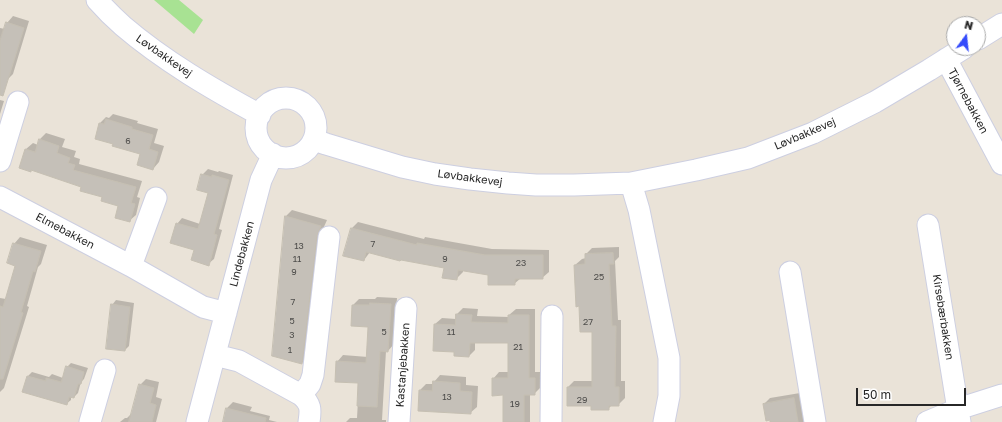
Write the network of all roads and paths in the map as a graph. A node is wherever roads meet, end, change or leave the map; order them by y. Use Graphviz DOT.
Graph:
graph roads {
  1 [pos="97,0"];
  2 [pos="1002,24"];
  3 [pos="986,34"];
  4 [pos="951,56"];
  5 [pos="946,59"];
  6 [pos="18,102"];
  7 [pos="260,115"];
  8 [pos="314,140"];
  9 [pos="273,154"];
  10 [pos="0,161"];
  11 [pos="1002,164"];
  12 [pos="631,183"];
  13 [pos="0,197"];
  14 [pos="156,198"];
  15 [pos="928,225"];
  16 [pos="329,237"];
  17 [pos="130,266"];
  18 [pos="790,272"];
  19 [pos="406,308"];
  20 [pos="226,313"];
  21 [pos="552,316"];
  22 [pos="215,355"];
  23 [pos="105,370"];
  24 [pos="301,395"];
  25 [pos="1002,395"];
  26 [pos="959,416"];
  27 [pos="90,422"];
  28 [pos="198,422"];
  29 [pos="310,422"];
  30 [pos="399,422"];
  31 [pos="551,422"];
  32 [pos="664,422"];
  33 [pos="815,422"];
  34 [pos="927,422"];
  1 -- 7 [label="street, Løvbakkevej"];
  2 -- 3 [label="street"];
  4 -- 5 [label="street, Løvbakkevej"];
  5 -- 11 [label="street, Tjørnebakken"];
  5 -- 12 [label="street, Løvbakkevej"];
  6 -- 10 [label="street"];
  7 -- 8 [label="street"];
  7 -- 9 [label="street"];
  8 -- 9 [label="street"];
  8 -- 12 [label="street, Løvbakkevej"];
  9 -- 20 [label="street, Lindebakken"];
  12 -- 32 [label="street"];
  13 -- 17 [label="street, Elmebakken"];
  14 -- 17 [label="street"];
  15 -- 26 [label="street, Kirsebærbakken"];
  16 -- 24 [label="street"];
  17 -- 20 [label="street, Elmebakken"];
  18 -- 33 [label="street"];
  19 -- 30 [label="street, Kastanjebakken"];
  20 -- 22 [label="street, Lindebakken"];
  21 -- 31 [label="street"];
  22 -- 24 [label="street"];
  22 -- 28 [label="street, Lindebakken"];
  23 -- 27 [label="street"];
  24 -- 29 [label="street"];
  25 -- 26 [label="street"];
  26 -- 34 [label="street"];
}
